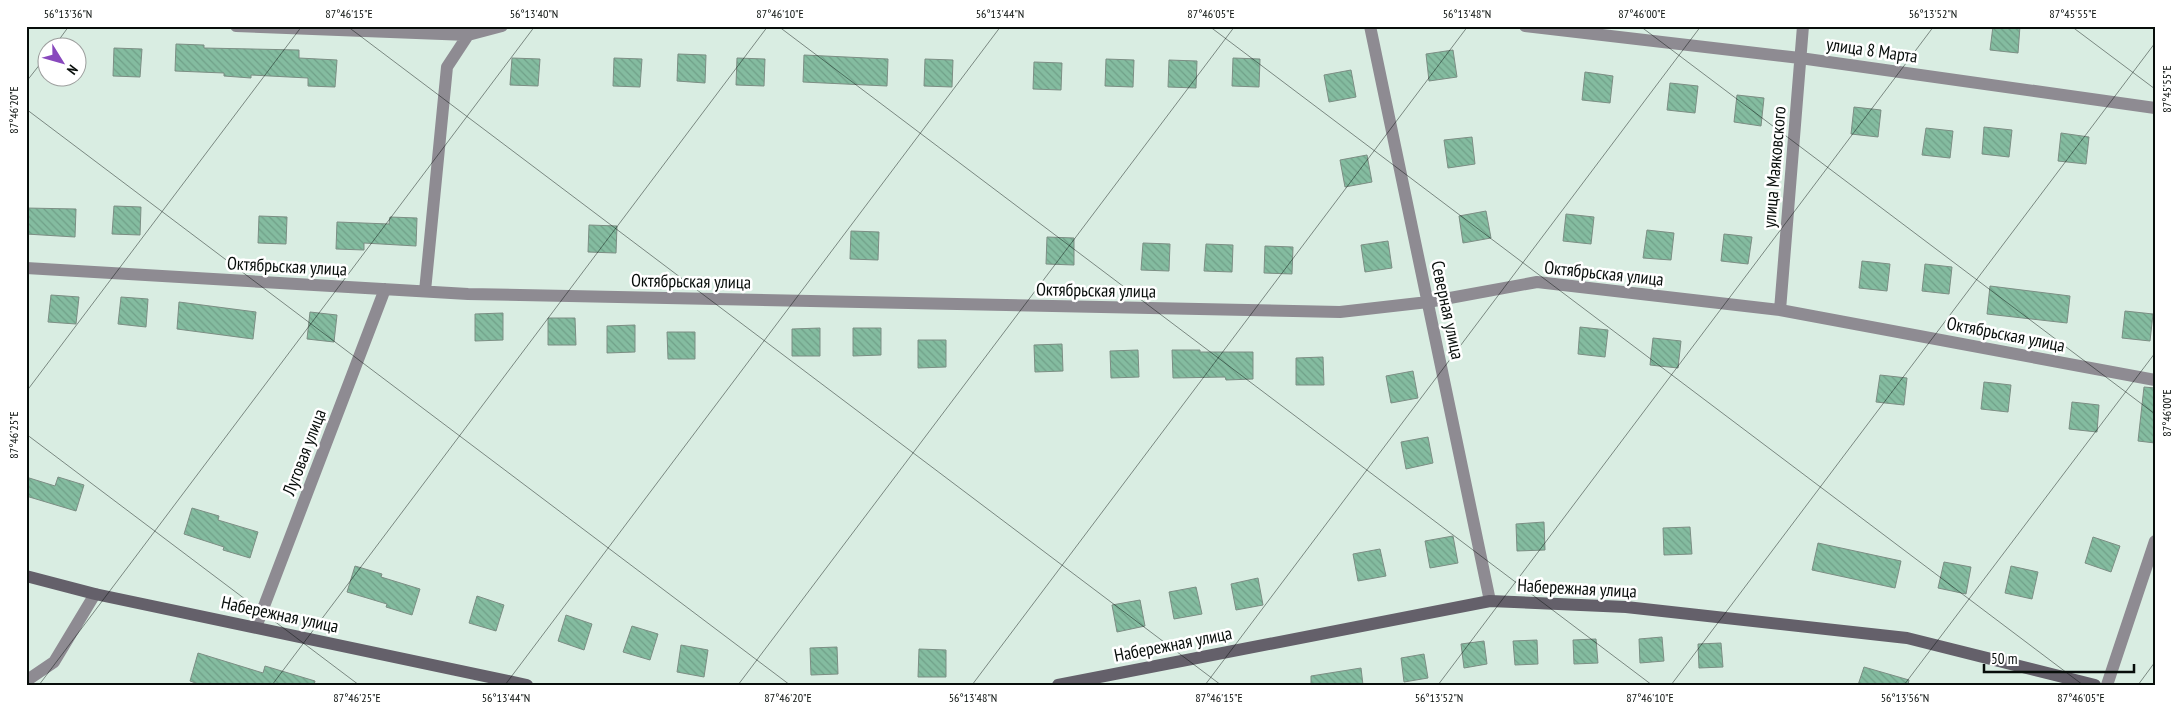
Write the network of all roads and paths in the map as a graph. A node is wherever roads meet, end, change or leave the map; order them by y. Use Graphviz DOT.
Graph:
graph roads {
  1 [pos="236,26"];
  2 [pos="502,26"];
  3 [pos="1370,26"];
  4 [pos="1524,26"];
  5 [pos="1803,26"];
  6 [pos="471,31"];
  7 [pos="1800,58"];
  8 [pos="2155,108"];
  9 [pos="26,268"];
  10 [pos="385,289"];
  11 [pos="425,291"];
  12 [pos="1428,302"];
  13 [pos="1780,310"];
  14 [pos="2155,380"];
  15 [pos="2155,541"];
  16 [pos="26,576"];
  17 [pos="95,594"];
  18 [pos="1490,601"];
  19 [pos="256,627"];
  20 [pos="26,681"];
  21 [pos="527,685"];
  22 [pos="1058,685"];
  23 [pos="2095,685"];
  24 [pos="2107,685"];
  1 -- 6 [label="street"];
  2 -- 6 [label="street"];
  3 -- 12 [label="street, Северная улица"];
  4 -- 7 [label="street, улица 8 Марта"];
  5 -- 7 [label="street, улица Маяковского"];
  6 -- 11 [label="street"];
  7 -- 8 [label="street, улица 8 Марта"];
  7 -- 13 [label="street, улица Маяковского"];
  9 -- 10 [label="street, Октябрьская улица"];
  10 -- 11 [label="street, Октябрьская улица"];
  10 -- 19 [label="street, Луговая улица"];
  11 -- 12 [label="street, Октябрьская улица"];
  12 -- 13 [label="street, Октябрьская улица"];
  12 -- 18 [label="street, Северная улица"];
  13 -- 14 [label="street, Октябрьская улица"];
  15 -- 24 [label="street"];
  16 -- 17 [label="street, Набережная улица"];
  17 -- 19 [label="street, Набережная улица"];
  17 -- 20 [label="street"];
  18 -- 22 [label="street, Набережная улица"];
  18 -- 23 [label="street, Набережная улица"];
  19 -- 21 [label="street, Набережная улица"];
}
